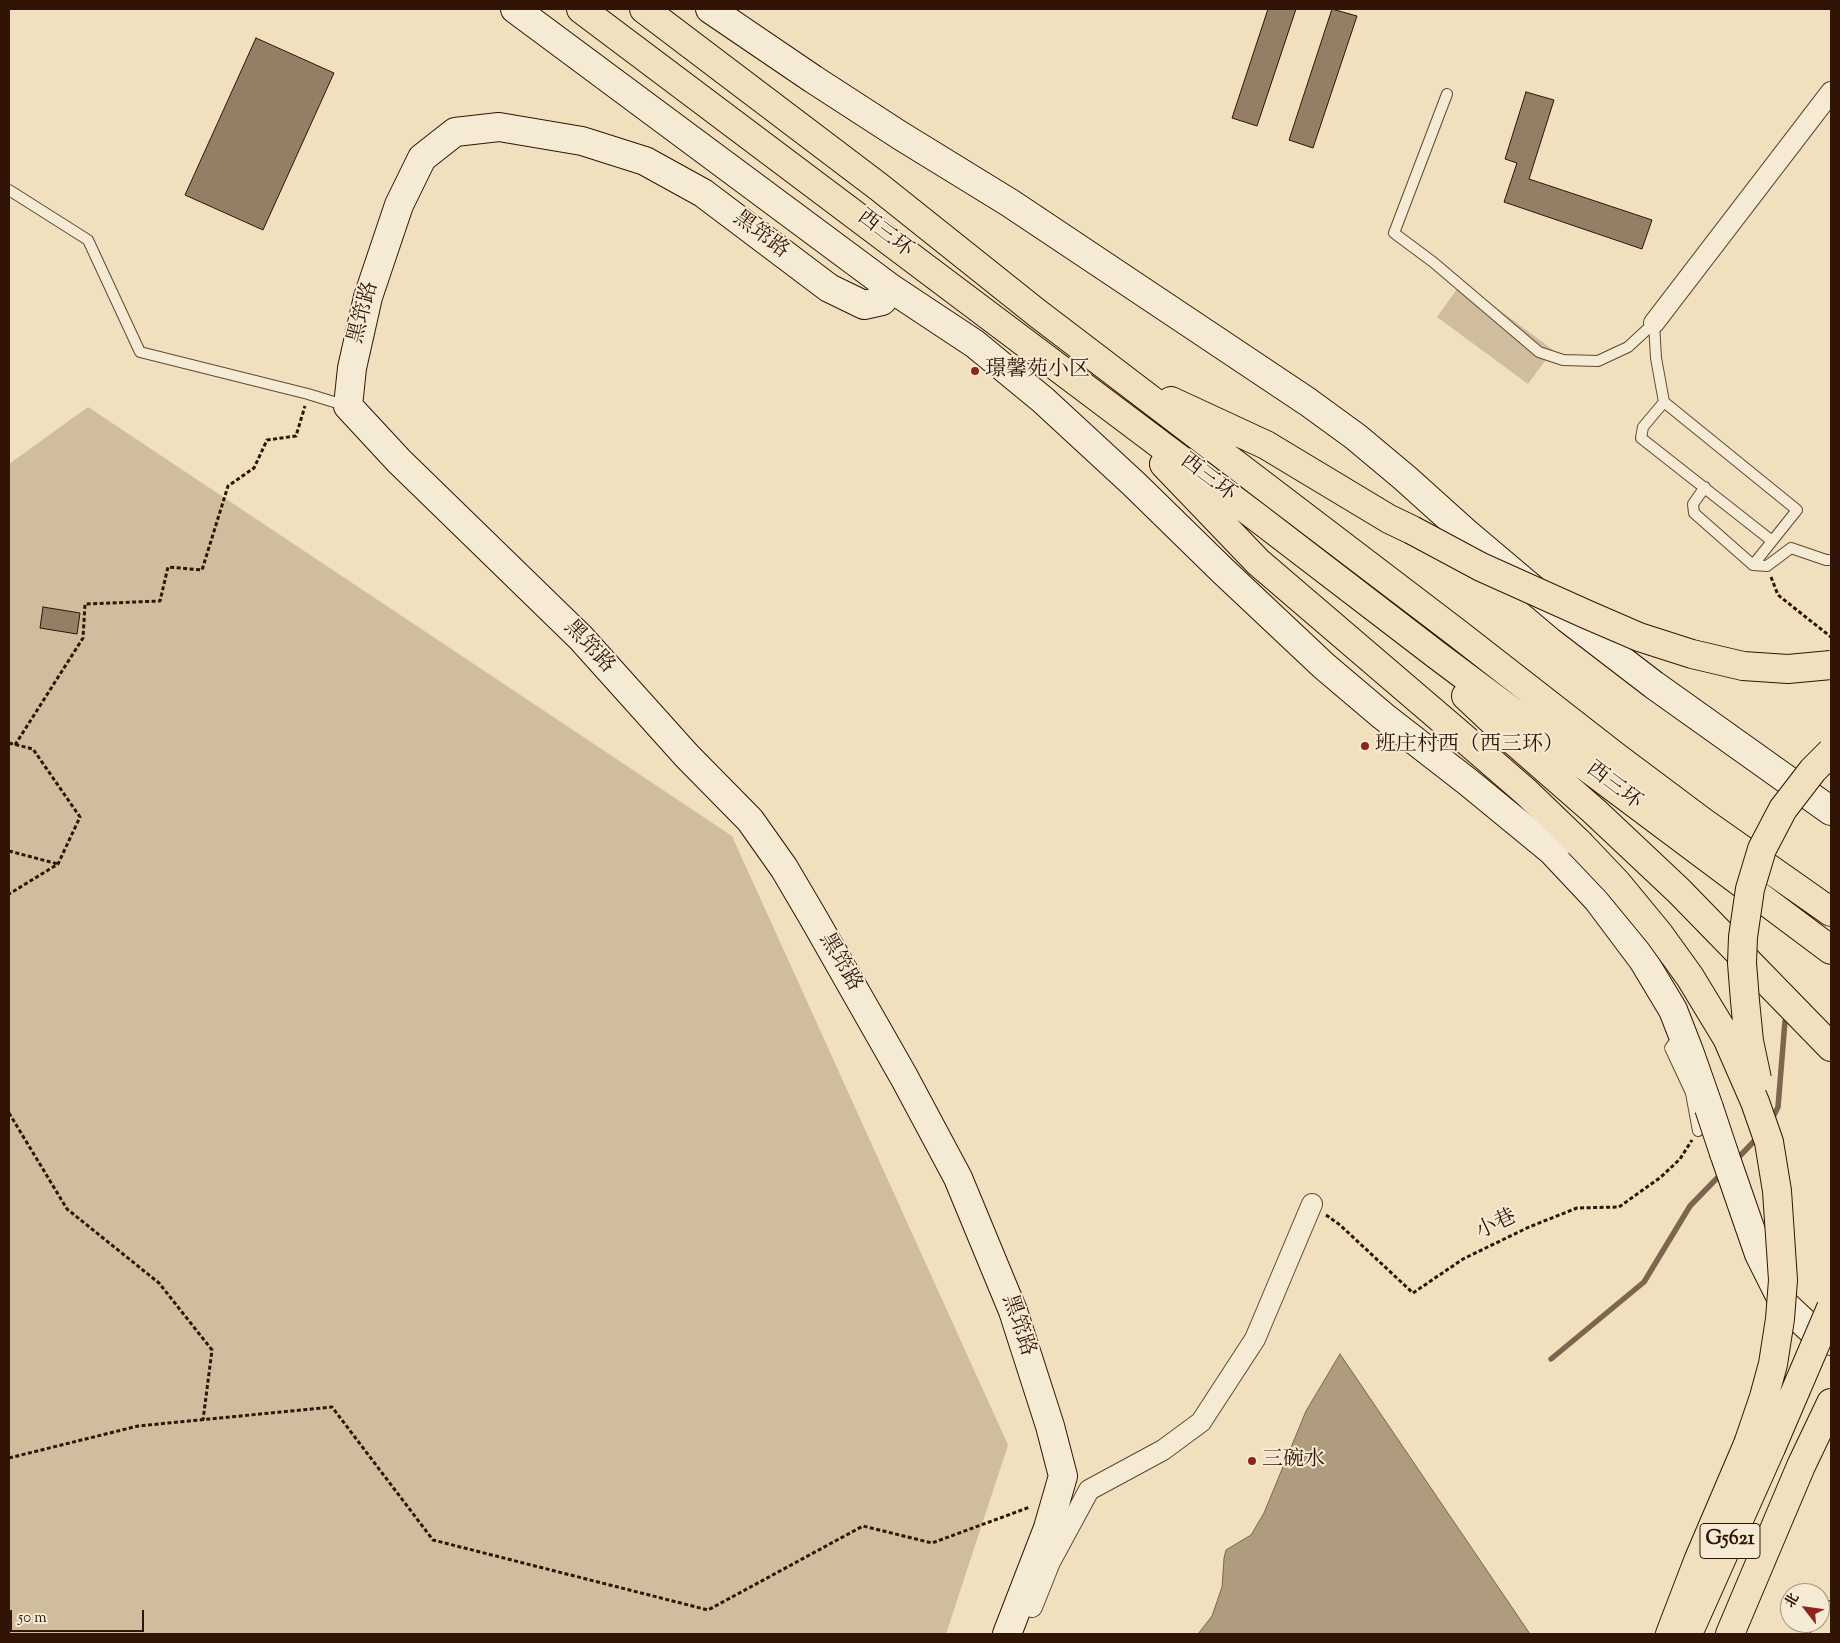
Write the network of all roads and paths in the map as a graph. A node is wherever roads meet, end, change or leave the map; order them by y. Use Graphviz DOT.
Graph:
graph roads {
  1 [pos="515,9"];
  2 [pos="582,9"];
  3 [pos="710,9"];
  4 [pos="649,12"];
  5 [pos="1831,92"];
  6 [pos="1447,94"];
  7 [pos="9,190"];
  8 [pos="892,289"];
  9 [pos="1654,323"];
  10 [pos="1125,380"];
  11 [pos="308,394"];
  12 [pos="1664,402"];
  13 [pos="1106,403"];
  14 [pos="348,406"];
  15 [pos="1704,488"];
  16 [pos="1772,541"];
  17 [pos="1831,560"];
  18 [pos="1753,565"];
  19 [pos="1767,566"];
  20 [pos="1367,602"];
  21 [pos="1831,637"];
  22 [pos="1831,665"];
  23 [pos="9,743"];
  24 [pos="15,745"];
  25 [pos="1831,752"];
  26 [pos="1831,812"];
  27 [pos="1741,850"];
  28 [pos="9,851"];
  29 [pos="58,864"];
  30 [pos="9,894"];
  31 [pos="1831,898"];
  32 [pos="1831,912"];
  33 [pos="1831,950"];
  34 [pos="1831,1048"];
  35 [pos="9,1113"];
  36 [pos="1703,1119"];
  37 [pos="1769,1142"];
  38 [pos="1312,1204"];
  39 [pos="1831,1308"];
  40 [pos="1831,1341"];
  41 [pos="1831,1403"];
  42 [pos="203,1420"];
  43 [pos="1760,1446"];
  44 [pos="9,1458"];
  45 [pos="1057,1497"];
  46 [pos="1831,1615"];
  47 [pos="1007,1634"];
  48 [pos="1020,1634"];
  49 [pos="1670,1634"];
  50 [pos="1688,1634"];
  51 [pos="1730,1634"];
  52 [pos="1825,1634"];
  1 -- 8 [label="main road"];
  2 -- 13 [label="highway, 西三环"];
  3 -- 26 [label="main road"];
  4 -- 10 [label="highway, 西三环"];
  5 -- 9 [label="street"];
  6 -- 9 [label="lane"];
  7 -- 11 [label="lane"];
  8 -- 14 [label="main road, 黑筇路"];
  8 -- 36 [label="main road"];
  9 -- 12 [label="lane"];
  10 -- 22 [label="highway, bridge"];
  10 -- 27 [label="highway, 西三环"];
  11 -- 14 [label="lane"];
  11 -- 24 [label="path"];
  12 -- 15 [label="lane"];
  12 -- 16 [label="lane"];
  13 -- 20 [label="highway, 西三环"];
  13 -- 37 [label="highway, bridge"];
  14 -- 45 [label="main road, 黑筇路"];
  15 -- 16 [label="lane"];
  15 -- 18 [label="lane"];
  16 -- 18 [label="lane"];
  17 -- 19 [label="lane"];
  18 -- 19 [label="lane"];
  19 -- 21 [label="path"];
  20 -- 33 [label="highway, 西三环"];
  20 -- 34 [label="highway"];
  23 -- 24 [label="path"];
  24 -- 29 [label="path"];
  25 -- 37 [label="highway, bridge"];
  27 -- 31 [label="highway"];
  27 -- 32 [label="highway, 西三环"];
  28 -- 29 [label="path"];
  29 -- 30 [label="path"];
  35 -- 42 [label="path"];
  36 -- 38 [label="path, 小巷"];
  36 -- 40 [label="main road, bridge"];
  37 -- 43 [label="highway, bridge"];
  38 -- 48 [label="street"];
  39 -- 43 [label="highway, G5621, bridge"];
  41 -- 51 [label="highway, G5621"];
  42 -- 44 [label="path"];
  42 -- 45 [label="path"];
  43 -- 49 [label="highway"];
  43 -- 50 [label="highway, G5621"];
  45 -- 47 [label="main road, 黑筇路"];
  46 -- 52 [label="highway"];
}
